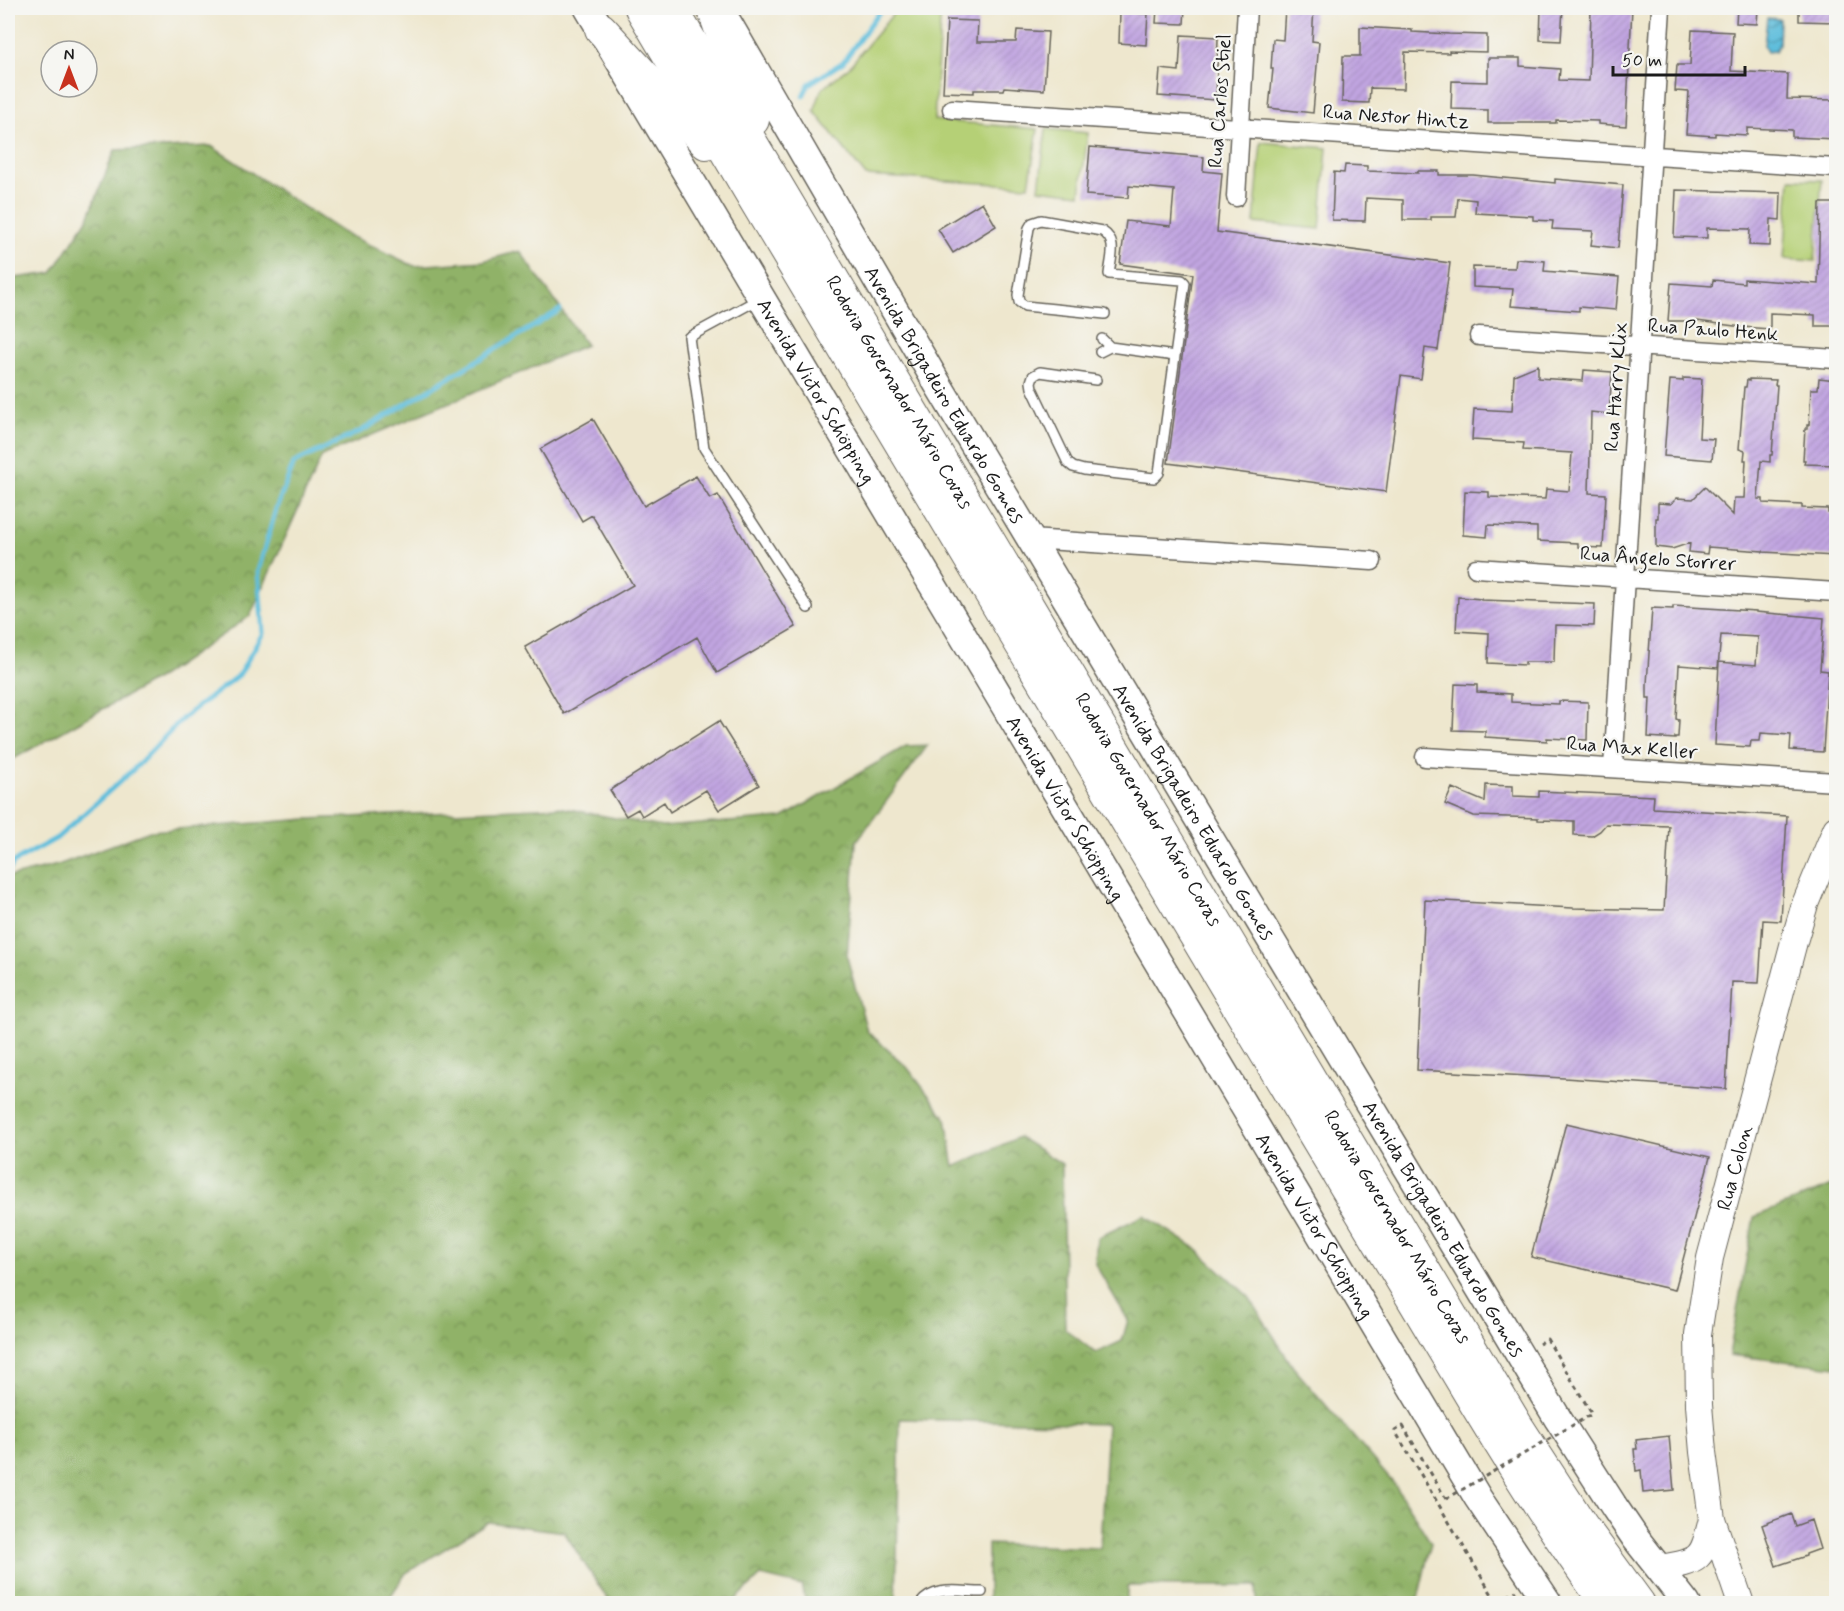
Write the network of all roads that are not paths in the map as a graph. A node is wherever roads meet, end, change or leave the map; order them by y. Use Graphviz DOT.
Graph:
graph roads {
  1 [pos="641,8"];
  2 [pos="671,8"];
  3 [pos="713,8"];
  4 [pos="719,8"];
  5 [pos="1247,8"];
  6 [pos="1661,8"];
  7 [pos="595,18"];
  8 [pos="952,109"];
  9 [pos="1240,128"];
  10 [pos="1652,156"];
  11 [pos="1836,168"];
  12 [pos="749,190"];
  13 [pos="779,191"];
  14 [pos="1236,197"];
  15 [pos="761,298"];
  16 [pos="1105,314"];
  17 [pos="1479,336"];
  18 [pos="1102,339"];
  19 [pos="1640,346"];
  20 [pos="1110,347"];
  21 [pos="1100,352"];
  22 [pos="1175,356"];
  23 [pos="1836,359"];
  24 [pos="1096,380"];
  25 [pos="1030,539"];
  26 [pos="1372,561"];
  27 [pos="1476,568"];
  28 [pos="1625,578"];
  29 [pos="1836,592"];
  30 [pos="808,608"];
  31 [pos="1425,757"];
  32 [pos="1613,768"];
  33 [pos="1836,782"];
  34 [pos="1836,829"];
  35 [pos="1712,1519"];
  36 [pos="1659,1568"];
  37 [pos="982,1592"];
  38 [pos="920,1604"];
  39 [pos="1549,1604"];
  40 [pos="1607,1604"];
  41 [pos="1639,1604"];
  42 [pos="1687,1604"];
  43 [pos="1741,1604"];
  1 -- 12 [label="highway, Rodovia Governador Mário Covas"];
  2 -- 13 [label="highway, Rodovia Governador Mário Covas"];
  3 -- 13 [label="highway"];
  4 -- 25 [label="main road, Avenida Brigadeiro Eduardo Gomes"];
  5 -- 9 [label="street, Rua Carlos Stiel"];
  6 -- 10 [label="street, Rua Harry Klix"];
  7 -- 12 [label="highway"];
  7 -- 15 [label="main road, Avenida Victor Schöpping"];
  8 -- 9 [label="street, Rua Nestor Hintz"];
  9 -- 10 [label="street, Rua Nestor Hintz"];
  9 -- 14 [label="street, Rua Carlos Stiel"];
  10 -- 11 [label="street, Rua Nestor Hintz"];
  10 -- 19 [label="street, Rua Harry Klix"];
  12 -- 40 [label="highway, Rodovia Governador Mário Covas"];
  13 -- 41 [label="highway, Rodovia Governador Mário Covas"];
  15 -- 30 [label="lane"];
  15 -- 39 [label="main road, Avenida Victor Schöpping"];
  16 -- 22 [label="lane"];
  17 -- 19 [label="street, Rua Paulo Henk"];
  18 -- 20 [label="lane"];
  19 -- 23 [label="street, Rua Paulo Henk"];
  19 -- 28 [label="street, Rua Harry Klix"];
  20 -- 21 [label="lane"];
  20 -- 22 [label="lane"];
  22 -- 24 [label="lane"];
  25 -- 26 [label="street"];
  25 -- 36 [label="main road, Avenida Brigadeiro Eduardo Gomes"];
  27 -- 28 [label="street, Rua Ângelo Storrer"];
  28 -- 29 [label="street, Rua Ângelo Storrer"];
  28 -- 32 [label="street, Rua Harry Klix"];
  31 -- 32 [label="street, Rua Max Keller"];
  32 -- 33 [label="street, Rua Max Keller"];
  34 -- 35 [label="street, Rua Colon"];
  35 -- 36 [label="street, Rua Colon"];
  35 -- 43 [label="street, Rua Colon"];
  36 -- 42 [label="main road, Avenida Brigadeiro Eduardo Gomes"];
  37 -- 38 [label="lane"];
}
